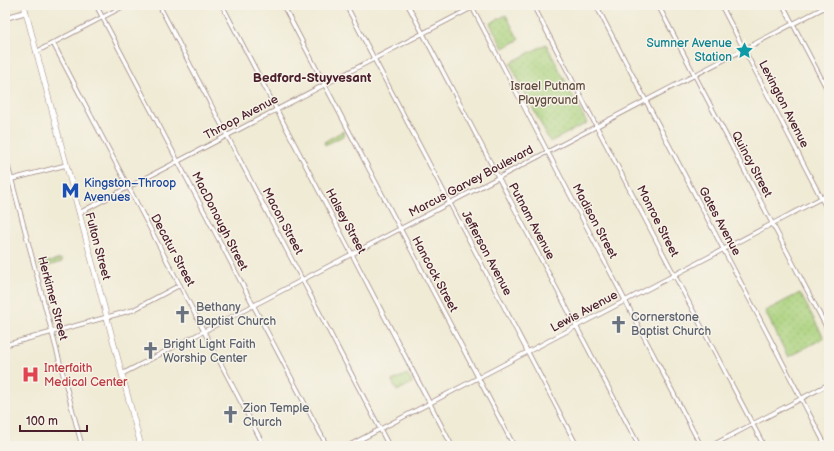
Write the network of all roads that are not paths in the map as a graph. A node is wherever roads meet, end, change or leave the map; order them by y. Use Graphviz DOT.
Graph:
graph roads {
  1 [pos="24,5"];
  2 [pos="96,5"];
  3 [pos="126,5"];
  4 [pos="159,5"];
  5 [pos="222,5"];
  6 [pos="284,5"];
  7 [pos="346,5"];
  8 [pos="408,5"];
  9 [pos="477,5"];
  10 [pos="533,5"];
  11 [pos="596,5"];
  12 [pos="658,5"];
  13 [pos="721,5"];
  14 [pos="783,5"];
  15 [pos="828,5"];
  16 [pos="471,6"];
  17 [pos="26,12"];
  18 [pos="103,17"];
  19 [pos="5,18"];
  20 [pos="793,24"];
  21 [pos="423,33"];
  22 [pos="53,43"];
  23 [pos="744,49"];
  24 [pos="36,52"];
  25 [pos="374,59"];
  26 [pos="695,75"];
  27 [pos="325,84"];
  28 [pos="829,93"];
  29 [pos="646,101"];
  30 [pos="276,110"];
  31 [pos="597,126"];
  32 [pos="227,136"];
  33 [pos="548,152"];
  34 [pos="5,155"];
  35 [pos="178,161"];
  36 [pos="66,165"];
  37 [pos="499,178"];
  38 [pos="12,179"];
  39 [pos="5,181"];
  40 [pos="129,187"];
  41 [pos="829,194"];
  42 [pos="821,198"];
  43 [pos="450,203"];
  44 [pos="79,213"];
  45 [pos="829,213"];
  46 [pos="772,224"];
  47 [pos="401,229"];
  48 [pos="724,250"];
  49 [pos="352,254"];
  50 [pos="674,275"];
  51 [pos="303,280"];
  52 [pos="180,285"];
  53 [pos="626,301"];
  54 [pos="253,306"];
  55 [pos="107,317"];
  56 [pos="576,326"];
  57 [pos="204,331"];
  58 [pos="52,332"];
  59 [pos="829,332"];
  60 [pos="5,345"];
  61 [pos="528,352"];
  62 [pos="122,374"];
  63 [pos="478,378"];
  64 [pos="829,384"];
  65 [pos="802,399"];
  66 [pos="430,403"];
  67 [pos="752,424"];
  68 [pos="380,429"];
  69 [pos="82,446"];
  70 [pos="141,446"];
  71 [pos="264,446"];
  72 [pos="327,446"];
  73 [pos="348,446"];
  74 [pos="389,446"];
  75 [pos="452,446"];
  76 [pos="514,446"];
  77 [pos="576,446"];
  78 [pos="639,446"];
  79 [pos="701,446"];
  80 [pos="711,446"];
  81 [pos="764,446"];
  82 [pos="826,446"];
  1 -- 17 [label="main road, Fulton Street"];
  2 -- 18 [label="street, MacDonough Street"];
  3 -- 18 [label="street"];
  4 -- 32 [label="street, Macon Street"];
  5 -- 30 [label="street, Halsey Street"];
  6 -- 27 [label="street, Hancock Street"];
  7 -- 25 [label="street, Jefferson Avenue"];
  8 -- 21 [label="street, Putnam Avenue"];
  9 -- 16 [label="street, Throop Avenue"];
  10 -- 31 [label="street, Monroe Street"];
  11 -- 29 [label="street, Gates Avenue"];
  12 -- 26 [label="street, Quincy Street"];
  13 -- 23 [label="street, Lexington Avenue"];
  14 -- 20 [label="street"];
  15 -- 20 [label="street, Marcus Garvey Boulevard"];
  16 -- 21 [label="street, Throop Avenue"];
  16 -- 33 [label="street, Madison Street"];
  17 -- 19 [label="street"];
  17 -- 24 [label="main road, Fulton Street"];
  18 -- 22 [label="street"];
  18 -- 35 [label="street, MacDonough Street"];
  20 -- 23 [label="street, Marcus Garvey Boulevard"];
  20 -- 28 [label="street"];
  21 -- 25 [label="street, Throop Avenue"];
  21 -- 37 [label="street, Putnam Avenue"];
  22 -- 24 [label="street"];
  22 -- 40 [label="street, Decatur Street"];
  23 -- 26 [label="street, Marcus Garvey Boulevard"];
  23 -- 42 [label="street, Lexington Avenue"];
  24 -- 36 [label="main road, Fulton Street"];
  25 -- 27 [label="street, Throop Avenue"];
  25 -- 43 [label="street, Jefferson Avenue"];
  26 -- 29 [label="street, Marcus Garvey Boulevard"];
  26 -- 46 [label="street, Quincy Street"];
  27 -- 30 [label="street, Throop Avenue"];
  27 -- 47 [label="street, Hancock Street"];
  29 -- 31 [label="street, Marcus Garvey Boulevard"];
  29 -- 48 [label="street, Gates Avenue"];
  30 -- 32 [label="street, Throop Avenue"];
  30 -- 49 [label="street, Halsey Street"];
  31 -- 33 [label="street, Marcus Garvey Boulevard"];
  31 -- 50 [label="street, Monroe Street"];
  32 -- 35 [label="street, Throop Avenue"];
  32 -- 51 [label="street, Macon Street"];
  33 -- 37 [label="street, Marcus Garvey Boulevard"];
  33 -- 53 [label="street, Madison Street"];
  34 -- 38 [label="street, Herkimer Street"];
  35 -- 40 [label="street, Throop Avenue"];
  35 -- 54 [label="street, MacDonough Street"];
  36 -- 38 [label="street"];
  36 -- 44 [label="main road, Fulton Street"];
  37 -- 43 [label="street, Marcus Garvey Boulevard"];
  37 -- 56 [label="street, Putnam Avenue"];
  38 -- 39 [label="street"];
  38 -- 58 [label="street, Herkimer Street"];
  40 -- 44 [label="street, Throop Avenue"];
  40 -- 52 [label="street, Decatur Street"];
  41 -- 42 [label="street, Lewis Avenue"];
  42 -- 45 [label="street, Lexington Avenue"];
  42 -- 46 [label="street, Lewis Avenue"];
  43 -- 47 [label="street, Marcus Garvey Boulevard"];
  43 -- 61 [label="street, Jefferson Avenue"];
  44 -- 55 [label="main road, Fulton Street"];
  46 -- 48 [label="street, Lewis Avenue"];
  46 -- 59 [label="street, Quincy Street"];
  47 -- 49 [label="street, Marcus Garvey Boulevard"];
  47 -- 63 [label="street, Hancock Street"];
  48 -- 50 [label="street, Lewis Avenue"];
  48 -- 65 [label="street, Gates Avenue"];
  49 -- 51 [label="street, Marcus Garvey Boulevard"];
  49 -- 66 [label="street, Halsey Street"];
  50 -- 53 [label="street, Lewis Avenue"];
  50 -- 67 [label="street, Monroe Street"];
  51 -- 54 [label="street, Marcus Garvey Boulevard"];
  51 -- 68 [label="street, Macon Street"];
  52 -- 55 [label="street"];
  52 -- 57 [label="street, Decatur Street"];
  53 -- 56 [label="street, Lewis Avenue"];
  53 -- 79 [label="street, Madison Street"];
  54 -- 57 [label="street, Marcus Garvey Boulevard"];
  54 -- 72 [label="street, MacDonough Street"];
  55 -- 58 [label="street"];
  55 -- 62 [label="main road, Fulton Street"];
  56 -- 61 [label="street, Lewis Avenue"];
  56 -- 78 [label="street, Putnam Avenue"];
  57 -- 62 [label="street, Marcus Garvey Boulevard"];
  57 -- 71 [label="street, Decatur Street"];
  58 -- 60 [label="street"];
  58 -- 69 [label="street, Herkimer Street"];
  61 -- 63 [label="street, Lewis Avenue"];
  61 -- 77 [label="street, Jefferson Avenue"];
  62 -- 70 [label="main road, Fulton Street"];
  63 -- 66 [label="street, Lewis Avenue"];
  63 -- 76 [label="street, Hancock Street"];
  64 -- 65 [label="street"];
  65 -- 67 [label="street"];
  65 -- 82 [label="street, Gates Avenue"];
  66 -- 68 [label="street, Lewis Avenue"];
  66 -- 75 [label="street, Halsey Street"];
  67 -- 80 [label="street"];
  67 -- 81 [label="street, Monroe Street"];
  68 -- 73 [label="street, Lewis Avenue"];
  68 -- 74 [label="street, Macon Street"];
}
